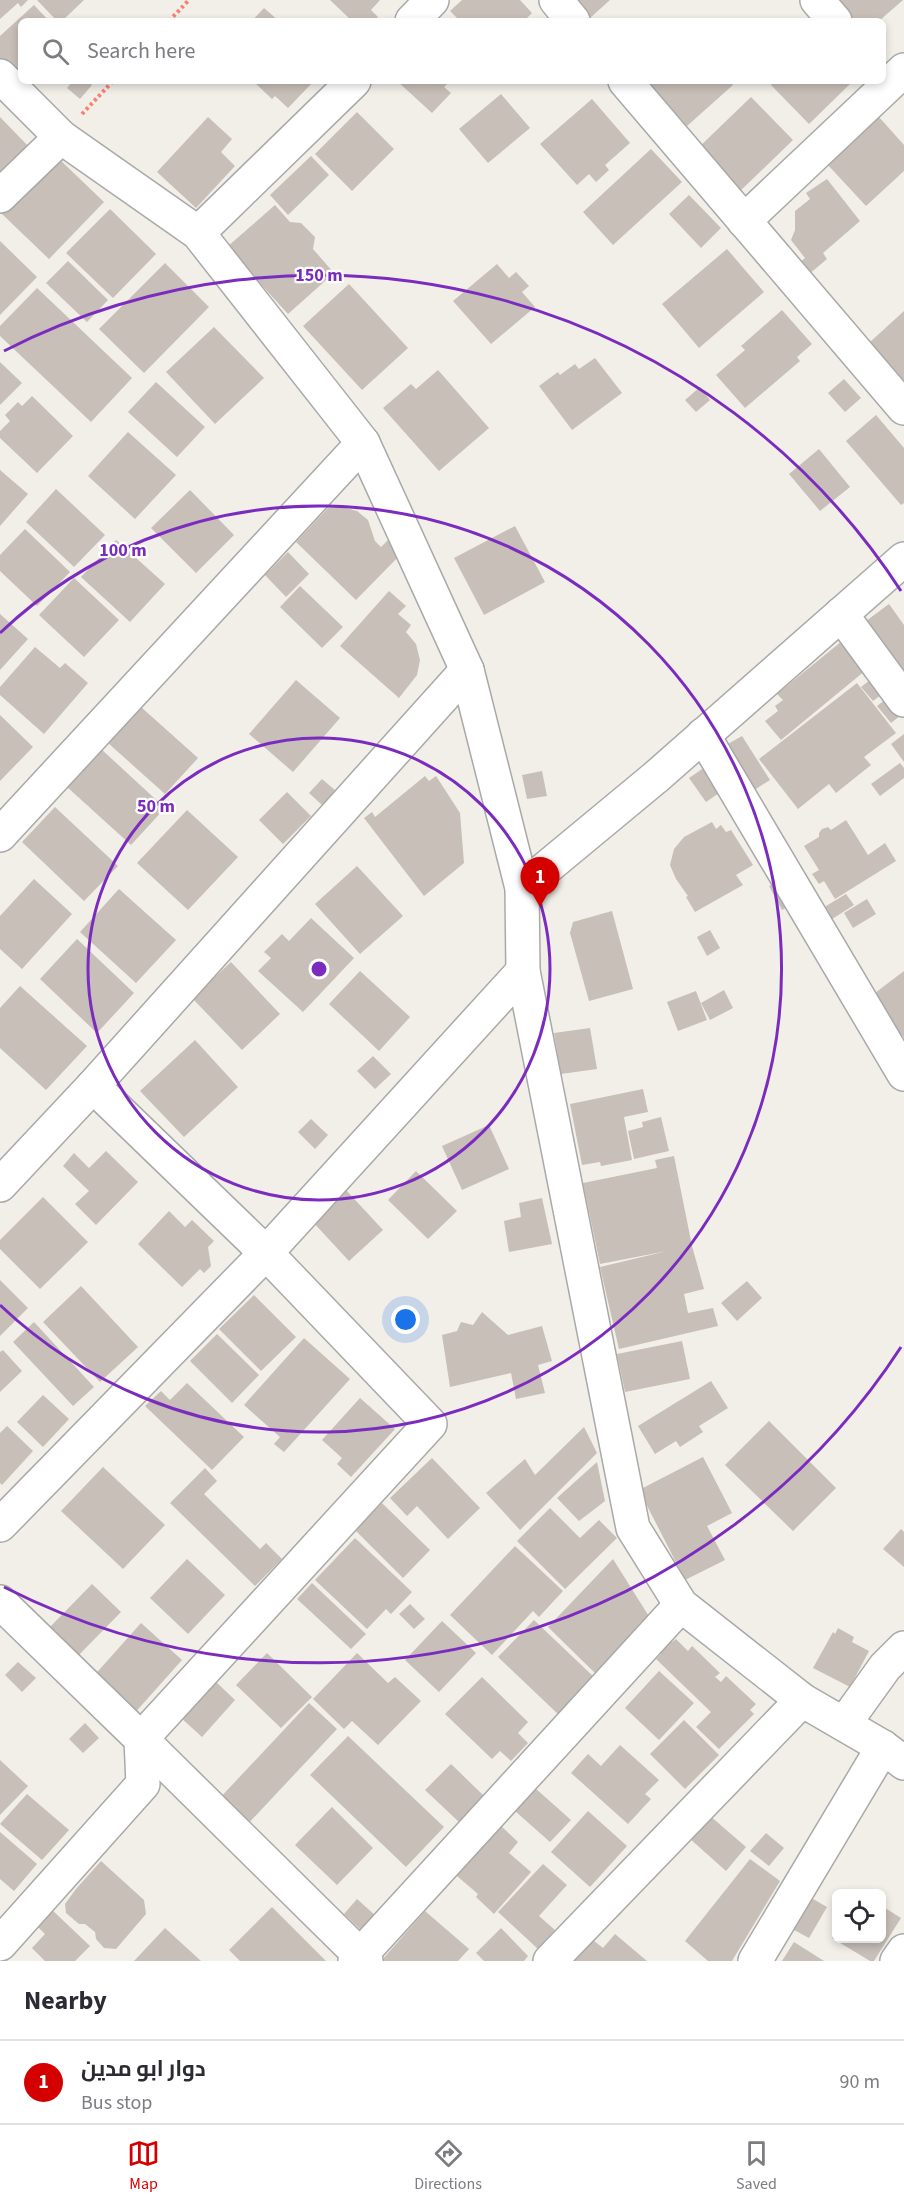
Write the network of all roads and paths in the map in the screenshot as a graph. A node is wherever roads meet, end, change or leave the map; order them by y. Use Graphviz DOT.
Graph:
graph roads {
  1 [pos="189,0"];
  2 [pos="432,0"];
  3 [pos="555,0"];
  4 [pos="817,0"];
  5 [pos="172,18"];
  6 [pos="415,18"];
  7 [pos="570,18"];
  8 [pos="832,18"];
  9 [pos="0,76"];
  10 [pos="895,83"];
  11 [pos="110,84"];
  12 [pos="351,84"];
  13 [pos="628,84"];
  14 [pos="61,137"];
  15 [pos="0,196"];
  16 [pos="744,220"];
  17 [pos="198,233"];
  18 [pos="904,408"];
  19 [pos="363,443"];
  20 [pos="904,559"];
  21 [pos="841,614"];
  22 [pos="467,670"];
  23 [pos="904,700"];
  24 [pos="704,735"];
  25 [pos="0,835"];
  26 [pos="522,888"];
  27 [pos="523,971"];
  28 [pos="904,1074"];
  29 [pos="93,1086"];
  30 [pos="0,1185"];
  31 [pos="266,1253"];
  32 [pos="0,1525"];
  33 [pos="0,1602"];
  34 [pos="681,1605"];
  35 [pos="904,1648"];
  36 [pos="802,1700"];
  37 [pos="844,1724"];
  38 [pos="141,1739"];
  39 [pos="894,1755"];
  40 [pos="0,1944"];
  41 [pos="904,1951"];
  42 [pos="360,1959"];
  43 [pos="550,1961"];
  44 [pos="754,1961"];
  45 [pos="897,1961"];
  1 -- 5 [label="path"];
  2 -- 6 [label="street"];
  3 -- 7 [label="street"];
  4 -- 8 [label="street"];
  9 -- 14 [label="street"];
  10 -- 16 [label="street"];
  11 -- 14 [label="path"];
  12 -- 17 [label="street"];
  13 -- 16 [label="street"];
  14 -- 15 [label="street"];
  14 -- 17 [label="street"];
  16 -- 18 [label="street"];
  17 -- 19 [label="street"];
  19 -- 22 [label="street"];
  19 -- 25 [label="street"];
  20 -- 21 [label="street"];
  21 -- 23 [label="street"];
  21 -- 24 [label="street"];
  22 -- 26 [label="street"];
  22 -- 29 [label="street"];
  24 -- 26 [label="street"];
  24 -- 28 [label="street"];
  26 -- 27 [label="street"];
  27 -- 31 [label="street"];
  27 -- 34 [label="street"];
  29 -- 30 [label="street"];
  29 -- 31 [label="street"];
  31 -- 32 [label="street"];
  31 -- 38 [label="street"];
  33 -- 38 [label="street"];
  34 -- 36 [label="street"];
  34 -- 42 [label="street"];
  35 -- 37 [label="street"];
  36 -- 37 [label="street"];
  36 -- 43 [label="street"];
  37 -- 39 [label="street"];
  38 -- 40 [label="street"];
  38 -- 42 [label="street"];
  39 -- 44 [label="street"];
  41 -- 45 [label="street"];
}
